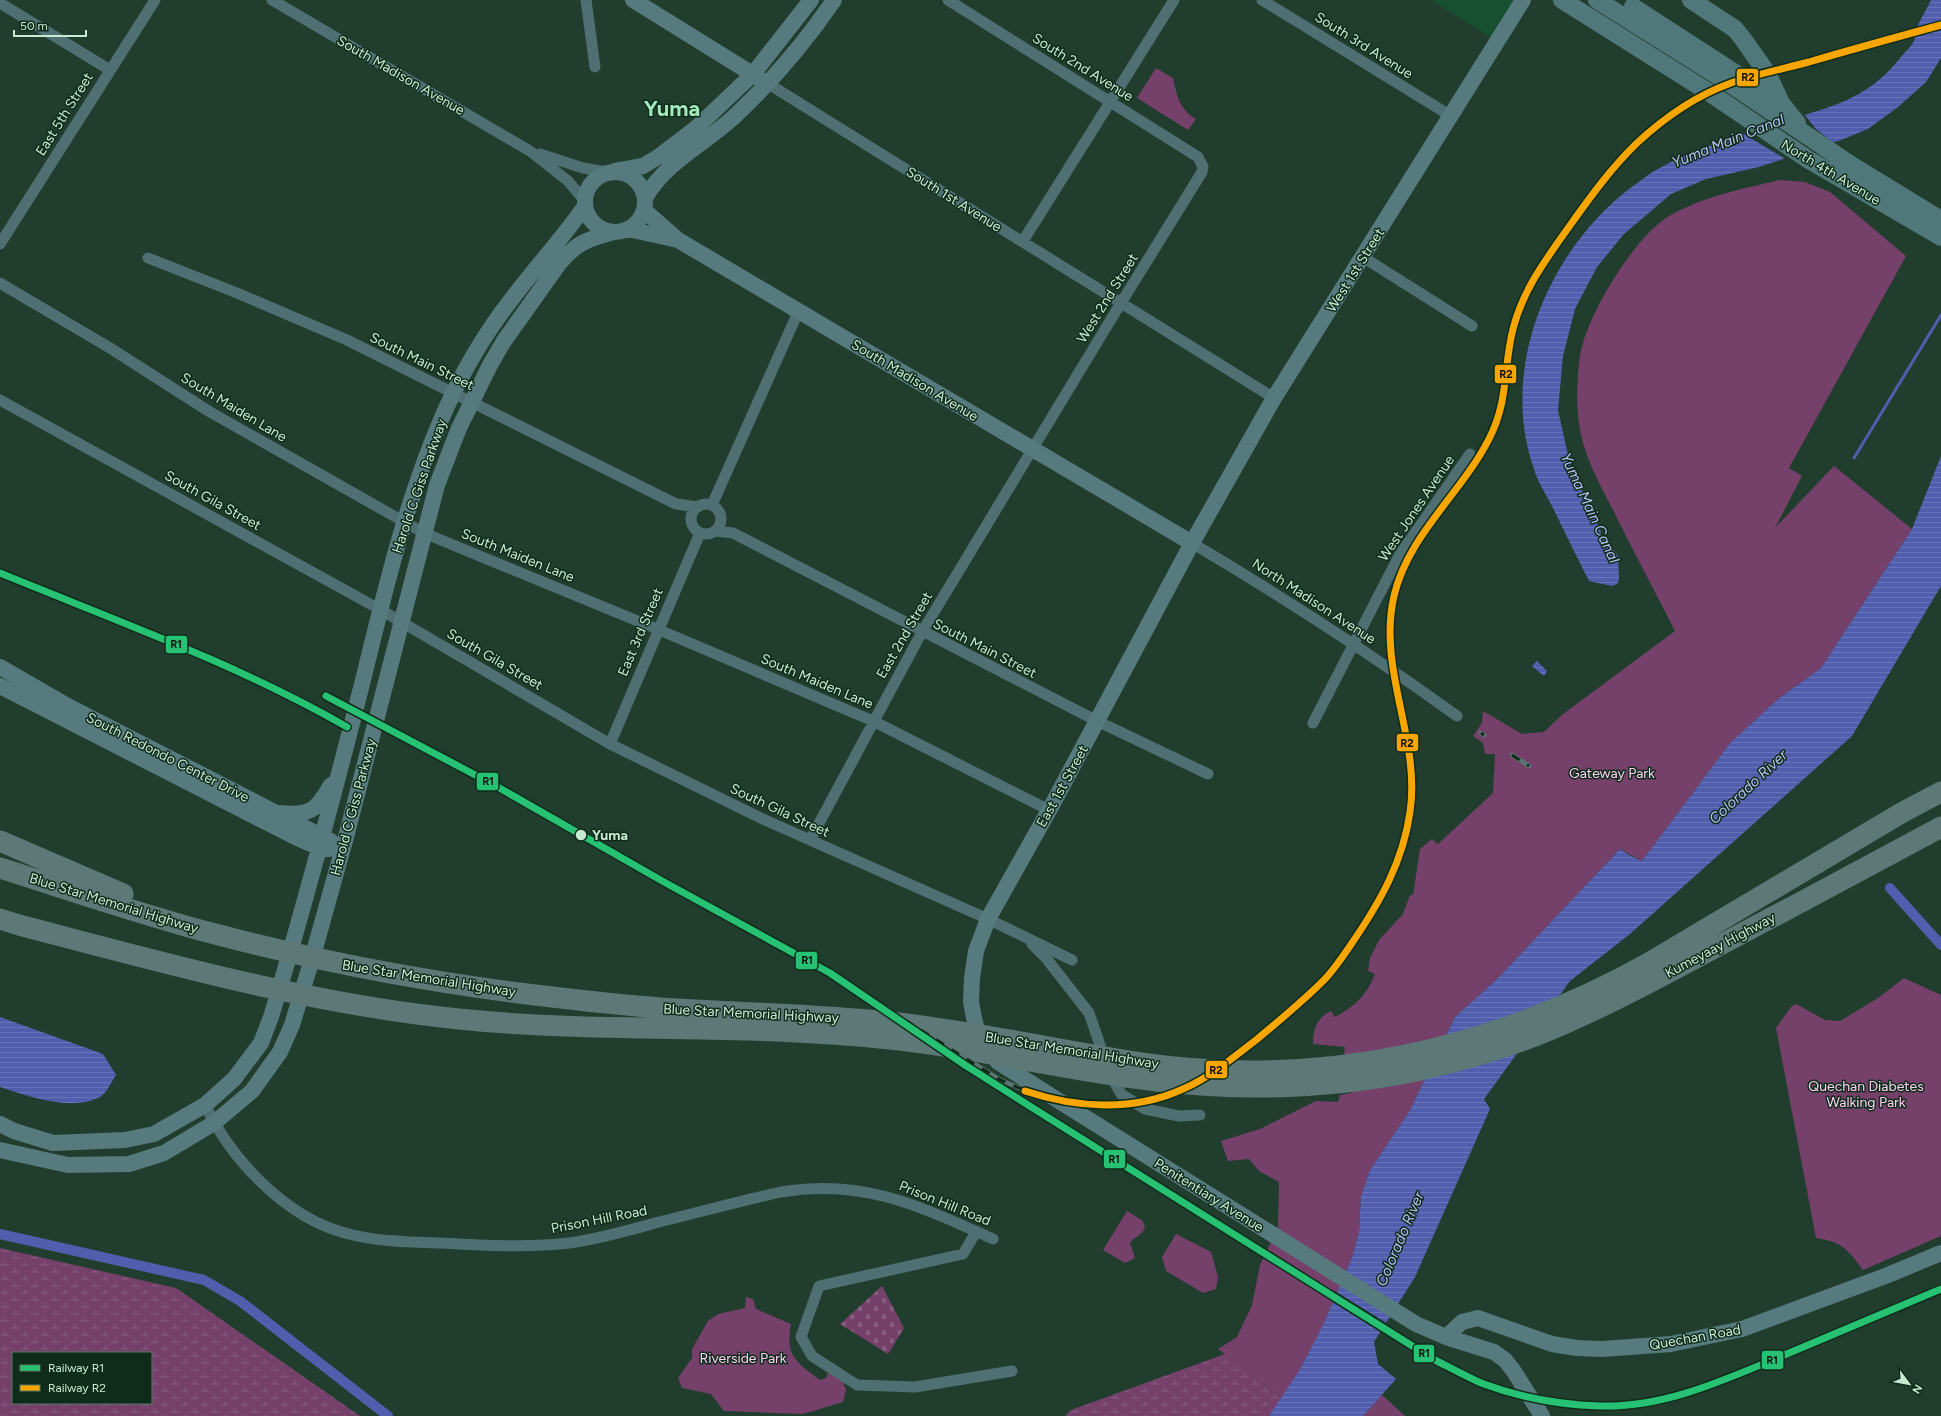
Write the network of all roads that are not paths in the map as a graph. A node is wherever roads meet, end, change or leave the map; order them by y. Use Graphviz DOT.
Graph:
graph roads {
  1 [pos="155,0"];
  2 [pos="272,0"];
  3 [pos="586,0"];
  4 [pos="633,0"];
  5 [pos="811,0"];
  6 [pos="834,0"];
  7 [pos="948,0"];
  8 [pos="1174,0"];
  9 [pos="1262,0"];
  10 [pos="1523,0"];
  11 [pos="1562,0"];
  12 [pos="1597,0"];
  13 [pos="1649,0"];
  14 [pos="1691,0"];
  15 [pos="0,4"];
  16 [pos="1633,7"];
  17 [pos="1612,10"];
  18 [pos="595,67"];
  19 [pos="110,70"];
  20 [pos="753,74"];
  21 [pos="767,83"];
  22 [pos="1111,102"];
  23 [pos="1785,115"];
  24 [pos="1451,116"];
  25 [pos="530,151"];
  26 [pos="1201,161"];
  27 [pos="611,172"];
  28 [pos="584,203"];
  29 [pos="645,204"];
  30 [pos="1939,230"];
  31 [pos="621,231"];
  32 [pos="678,240"];
  33 [pos="1023,241"];
  34 [pos="0,244"];
  35 [pos="1362,257"];
  36 [pos="148,258"];
  37 [pos="0,283"];
  38 [pos="1121,302"];
  39 [pos="799,310"];
  40 [pos="1472,326"];
  41 [pos="454,393"];
  42 [pos="1274,398"];
  43 [pos="0,400"];
  44 [pos="471,402"];
  45 [pos="1032,450"];
  46 [pos="1470,454"];
  47 [pos="676,504"];
  48 [pos="712,505"];
  49 [pos="698,507"];
  50 [pos="721,517"];
  51 [pos="691,519"];
  52 [pos="404,522"];
  53 [pos="716,531"];
  54 [pos="424,533"];
  55 [pos="700,533"];
  56 [pos="733,534"];
  57 [pos="1192,543"];
  58 [pos="381,610"];
  59 [pos="401,622"];
  60 [pos="657,629"];
  61 [pos="922,632"];
  62 [pos="1354,644"];
  63 [pos="0,667"];
  64 [pos="0,686"];
  65 [pos="1456,716"];
  66 [pos="873,721"];
  67 [pos="1097,721"];
  68 [pos="1313,723"];
  69 [pos="610,744"];
  70 [pos="341,766"];
  71 [pos="1208,774"];
  72 [pos="1941,788"];
  73 [pos="1941,792"];
  74 [pos="1049,810"];
  75 [pos="1903,812"];
  76 [pos="278,813"];
  77 [pos="1941,827"];
  78 [pos="1941,831"];
  79 [pos="297,838"];
  80 [pos="810,840"];
  81 [pos="0,841"];
  82 [pos="331,842"];
  83 [pos="1914,842"];
  84 [pos="0,868"];
  85 [pos="312,876"];
  86 [pos="0,918"];
  87 [pos="988,919"];
  88 [pos="0,928"];
  89 [pos="216,934"];
  90 [pos="1027,938"];
  91 [pos="1072,960"];
  92 [pos="194,971"];
  93 [pos="764,1022"];
  94 [pos="1510,1027"];
  95 [pos="981,1040"];
  96 [pos="1493,1050"];
  97 [pos="205,1105"];
  98 [pos="1200,1115"];
  99 [pos="0,1124"];
  100 [pos="214,1124"];
  101 [pos="0,1150"];
  102 [pos="976,1232"];
  103 [pos="993,1239"];
  104 [pos="1941,1253"];
  105 [pos="1446,1337"];
  106 [pos="1012,1371"];
  107 [pos="1541,1414"];
  1 -- 19 [label="street, East 5th Street"];
  2 -- 25 [label="street, South Madison Avenue"];
  3 -- 18 [label="street"];
  4 -- 20 [label="main road, South 1st Avenue"];
  5 -- 20 [label="main road"];
  6 -- 21 [label="main road"];
  7 -- 22 [label="street, South 2nd Avenue"];
  8 -- 22 [label="street"];
  9 -- 24 [label="street, South 3rd Avenue"];
  10 -- 24 [label="main road, West 1st Street"];
  11 -- 30 [label="main road, North 4th Avenue"];
  12 -- 17 [label="main road, North 4th Avenue"];
  13 -- 16 [label="main road"];
  14 -- 23 [label="main road"];
  15 -- 19 [label="street"];
  16 -- 17 [label="main road"];
  16 -- 23 [label="main road"];
  17 -- 23 [label="main road, North 4th Avenue"];
  19 -- 34 [label="street, East 5th Street"];
  20 -- 21 [label="main road, South 1st Avenue"];
  20 -- 27 [label="main road"];
  21 -- 29 [label="main road"];
  21 -- 33 [label="street, South 1st Avenue"];
  22 -- 26 [label="street, South 2nd Avenue"];
  22 -- 33 [label="street"];
  23 -- 30 [label="main road, North 4th Avenue"];
  24 -- 35 [label="main road, West 1st Street"];
  25 -- 27 [label="street, South Madison Avenue"];
  25 -- 28 [label="street, South Madison Avenue"];
  26 -- 38 [label="street, West 2nd Street"];
  27 -- 28 [label="main road"];
  27 -- 29 [label="main road"];
  28 -- 31 [label="main road"];
  28 -- 41 [label="main road, Harold C Giss Parkway"];
  29 -- 31 [label="main road"];
  29 -- 32 [label="main road, South Madison Avenue"];
  31 -- 32 [label="main road"];
  31 -- 44 [label="main road, Harold C Giss Parkway"];
  32 -- 39 [label="main road, South Madison Avenue"];
  33 -- 38 [label="street, South 1st Avenue"];
  35 -- 40 [label="street"];
  35 -- 42 [label="main road, West 1st Street"];
  36 -- 41 [label="street, South Main Street"];
  37 -- 52 [label="street, South Maiden Lane"];
  38 -- 42 [label="street, South 1st Avenue"];
  38 -- 45 [label="street, West 2nd Street"];
  39 -- 45 [label="main road, South Madison Avenue"];
  39 -- 48 [label="street"];
  41 -- 44 [label="street, South Main Street"];
  41 -- 52 [label="main road, Harold C Giss Parkway"];
  42 -- 57 [label="main road, West 1st Street"];
  43 -- 58 [label="street, South Gila Street"];
  44 -- 47 [label="street, South Main Street"];
  44 -- 54 [label="main road, Harold C Giss Parkway"];
  45 -- 57 [label="main road, South Madison Avenue"];
  45 -- 61 [label="street, East 2nd Street"];
  46 -- 62 [label="street, West Jones Avenue"];
  47 -- 49 [label="street, South Main Street"];
  47 -- 51 [label="street, South Main Street"];
  48 -- 49 [label="street"];
  48 -- 50 [label="street"];
  49 -- 51 [label="street"];
  50 -- 53 [label="street"];
  50 -- 56 [label="street, South Main Street"];
  51 -- 55 [label="street"];
  52 -- 54 [label="street, South Maiden Lane"];
  52 -- 58 [label="main road, Harold C Giss Parkway"];
  53 -- 55 [label="street"];
  53 -- 56 [label="street, South Main Street"];
  54 -- 59 [label="main road, Harold C Giss Parkway"];
  54 -- 60 [label="street, South Maiden Lane"];
  55 -- 60 [label="street, East 3rd Street"];
  56 -- 61 [label="street, South Main Street"];
  57 -- 62 [label="street, North Madison Avenue"];
  57 -- 67 [label="main road, East 1st Street"];
  58 -- 59 [label="street, South Gila Street"];
  58 -- 70 [label="main road, Harold C Giss Parkway"];
  59 -- 69 [label="street, South Gila Street"];
  59 -- 82 [label="main road, Harold C Giss Parkway"];
  60 -- 66 [label="street, South Maiden Lane"];
  60 -- 69 [label="street, East 3rd Street"];
  61 -- 66 [label="street, East 2nd Street"];
  61 -- 67 [label="street, South Main Street"];
  62 -- 65 [label="street, North Madison Avenue"];
  62 -- 68 [label="street, West Jones Avenue"];
  63 -- 76 [label="main road, South Redondo Center Drive"];
  64 -- 79 [label="main road, South Redondo Center Drive"];
  66 -- 74 [label="street, South Maiden Lane"];
  66 -- 80 [label="street, East 2nd Street"];
  67 -- 71 [label="street, South Main Street"];
  67 -- 74 [label="main road, East 1st Street"];
  69 -- 80 [label="street, South Gila Street"];
  70 -- 76 [label="main road"];
  70 -- 82 [label="main road, Harold C Giss Parkway"];
  72 -- 75 [label="highway"];
  73 -- 75 [label="highway, Kumeyaay Highway"];
  74 -- 87 [label="main road, East 1st Street"];
  75 -- 94 [label="highway, Kumeyaay Highway"];
  76 -- 82 [label="main road, South Redondo Center Drive"];
  77 -- 83 [label="highway, Kumeyaay Highway"];
  78 -- 83 [label="highway"];
  79 -- 82 [label="main road, South Redondo Center Drive"];
  79 -- 85 [label="main road"];
  80 -- 87 [label="street, South Gila Street"];
  81 -- 89 [label="highway"];
  82 -- 85 [label="main road, Harold C Giss Parkway"];
  82 -- 100 [label="main road, Harold C Giss Parkway"];
  83 -- 96 [label="highway, Kumeyaay Highway"];
  84 -- 89 [label="highway, Blue Star Memorial Highway"];
  85 -- 97 [label="main road, Harold C Giss Parkway"];
  86 -- 92 [label="highway, Blue Star Memorial Highway"];
  87 -- 90 [label="street, South Gila Street"];
  87 -- 95 [label="main road, East 1st Street"];
  88 -- 92 [label="highway"];
  89 -- 93 [label="highway, Blue Star Memorial Highway"];
  90 -- 91 [label="street, South Gila Street"];
  90 -- 98 [label="street"];
  92 -- 93 [label="highway, Blue Star Memorial Highway"];
  93 -- 94 [label="highway, Blue Star Memorial Highway"];
  93 -- 96 [label="highway, Blue Star Memorial Highway"];
  95 -- 105 [label="main road, Penitentiary Avenue"];
  97 -- 99 [label="main road, Harold C Giss Parkway"];
  97 -- 100 [label="street, Prison Hill Road"];
  100 -- 101 [label="main road, Harold C Giss Parkway"];
  100 -- 102 [label="street, Prison Hill Road"];
  102 -- 103 [label="street, Prison Hill Road"];
  102 -- 106 [label="street"];
  104 -- 105 [label="main road, Quechan Road"];
  105 -- 107 [label="main road, Penitentiary Avenue"];
}
